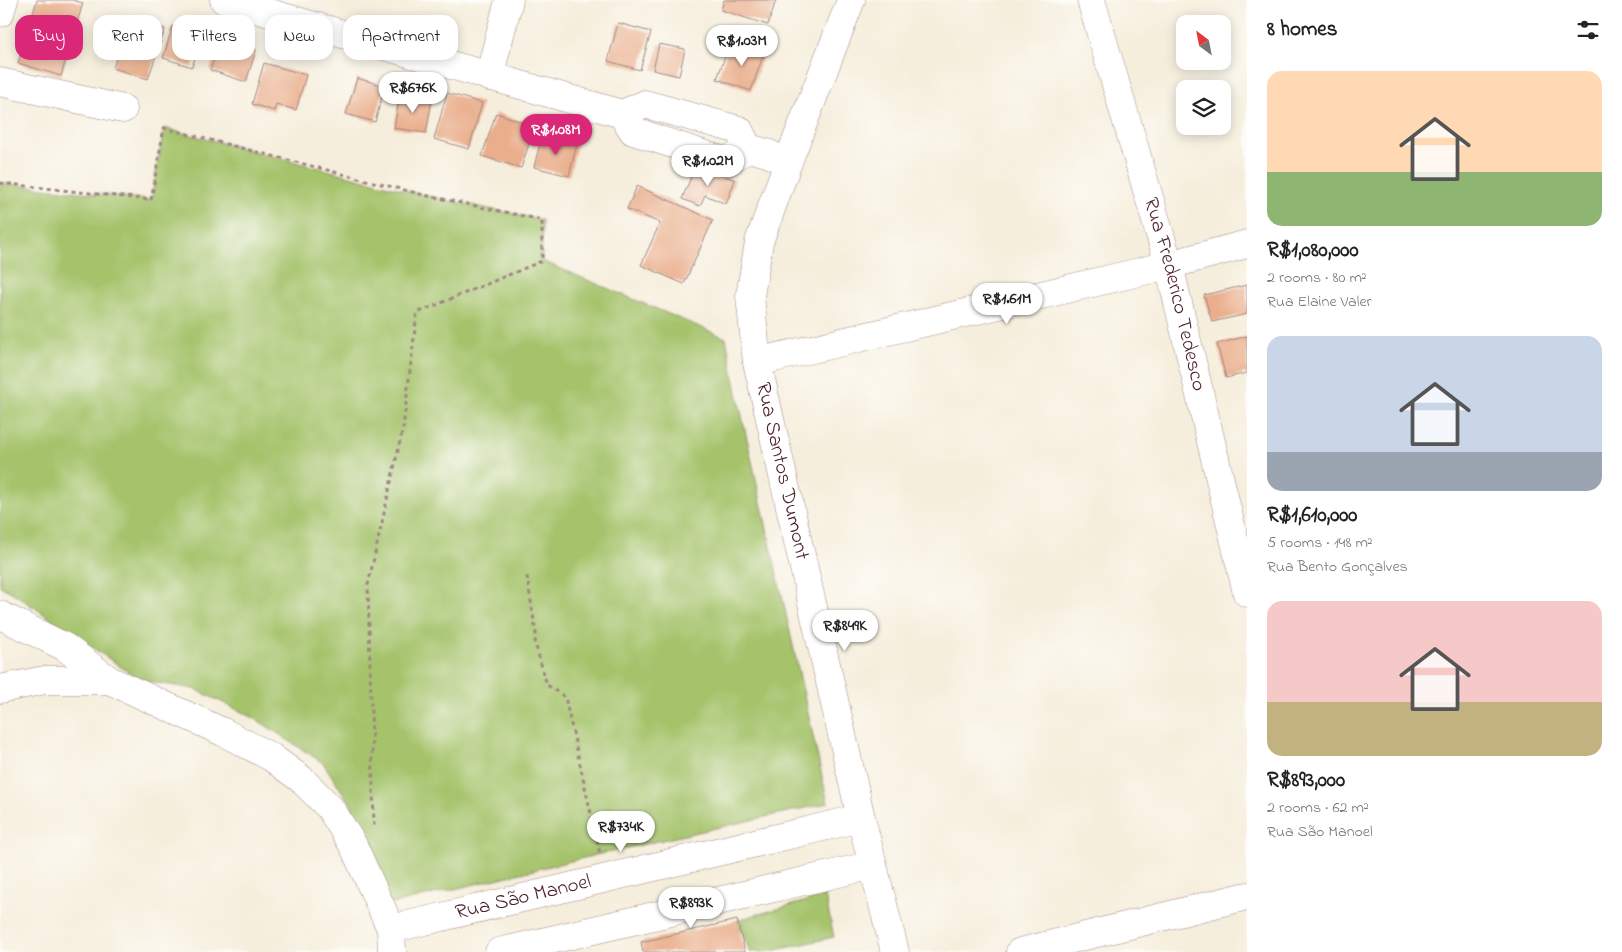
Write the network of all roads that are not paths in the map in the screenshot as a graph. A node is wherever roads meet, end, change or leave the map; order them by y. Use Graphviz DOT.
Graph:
graph roads {
  1 [pos="4,0"];
  2 [pos="224,0"];
  3 [pos="509,0"];
  4 [pos="851,0"];
  5 [pos="1091,0"];
  6 [pos="258,5"];
  7 [pos="0,14"];
  8 [pos="489,77"];
  9 [pos="0,82"];
  10 [pos="123,109"];
  11 [pos="788,162"];
  12 [pos="1247,244"];
  13 [pos="1169,265"];
  14 [pos="757,362"];
  15 [pos="1247,592"];
  16 [pos="0,615"];
  17 [pos="109,680"];
  18 [pos="0,689"];
  19 [pos="861,818"];
  20 [pos="873,865"];
  21 [pos="1247,896"];
  22 [pos="391,941"];
  23 [pos="499,952"];
  24 [pos="895,952"];
  25 [pos="1020,952"];
  1 -- 7 [label="street"];
  2 -- 6 [label="street"];
  3 -- 8 [label="street"];
  4 -- 11 [label="street, Rua Santos Dumont"];
  5 -- 13 [label="street, Rua Frederico Tedesco"];
  6 -- 8 [label="street"];
  8 -- 11 [label="street"];
  9 -- 10 [label="street"];
  11 -- 14 [label="street, Rua Santos Dumont"];
  12 -- 13 [label="street"];
  13 -- 14 [label="street"];
  13 -- 15 [label="street, Rua Frederico Tedesco"];
  14 -- 19 [label="street, Rua Santos Dumont"];
  16 -- 17 [label="street"];
  17 -- 18 [label="street"];
  17 -- 22 [label="street"];
  19 -- 20 [label="street, Rua Santos Dumont"];
  19 -- 22 [label="street, Rua São Manoel"];
  20 -- 23 [label="street"];
  20 -- 24 [label="street, Rua Santos Dumont"];
  21 -- 25 [label="street"];
}
